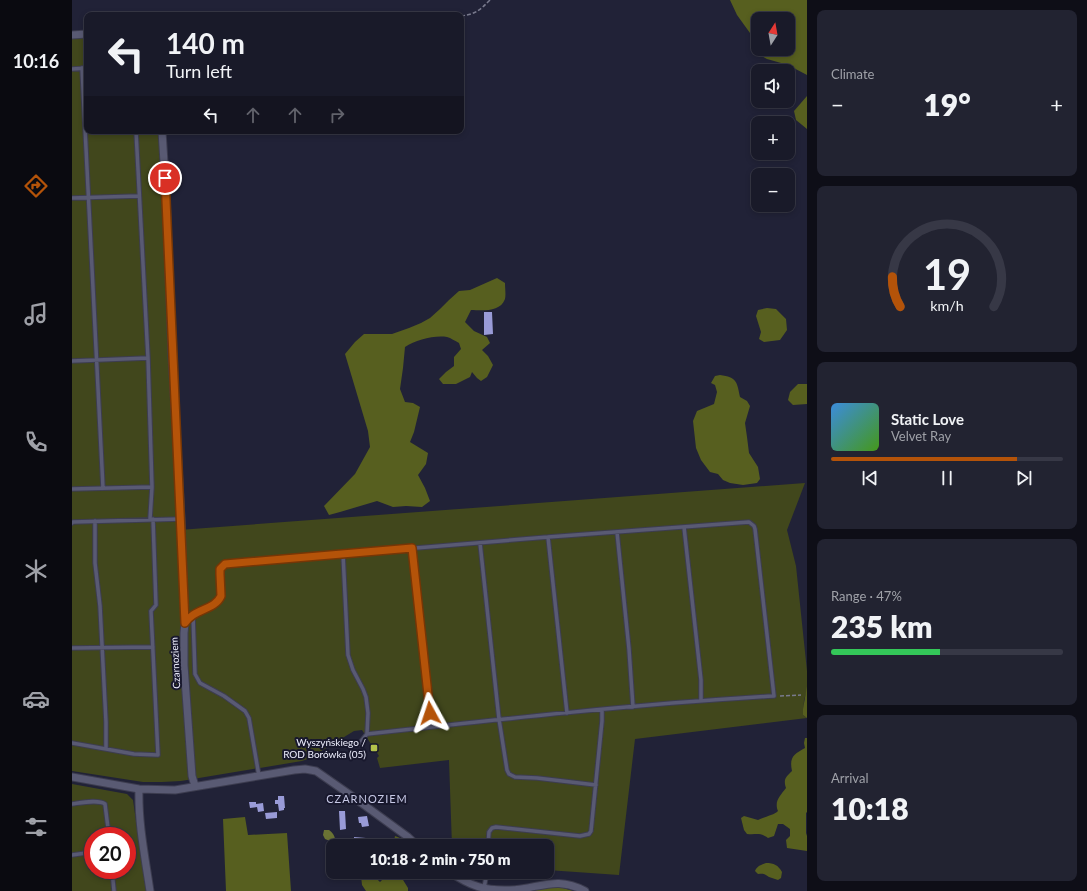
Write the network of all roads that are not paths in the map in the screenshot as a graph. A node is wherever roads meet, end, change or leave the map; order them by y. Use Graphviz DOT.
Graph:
graph roads {
  1 [pos="84,34"];
  2 [pos="72,35"];
  3 [pos="82,68"];
  4 [pos="72,69"];
  5 [pos="84,111"];
  6 [pos="85,134"];
  7 [pos="136,134"];
  8 [pos="162,134"];
  9 [pos="139,196"];
  10 [pos="88,197"];
  11 [pos="72,198"];
  12 [pos="148,358"];
  13 [pos="96,360"];
  14 [pos="72,361"];
  15 [pos="152,487"];
  16 [pos="103,488"];
  17 [pos="72,489"];
  18 [pos="151,519"];
  19 [pos="181,519"];
  20 [pos="95,521"];
  21 [pos="72,523"];
  22 [pos="684,527"];
  23 [pos="616,532"];
  24 [pos="548,537"];
  25 [pos="480,543"];
  26 [pos="412,548"];
  27 [pos="343,554"];
  28 [pos="193,615"];
  29 [pos="185,623"];
  30 [pos="153,647"];
  31 [pos="72,648"];
  32 [pos="102,648"];
  33 [pos="701,700"];
  34 [pos="633,707"];
  35 [pos="602,710"];
  36 [pos="567,713"];
  37 [pos="499,719"];
  38 [pos="431,727"];
  39 [pos="367,734"];
  40 [pos="72,743"];
  41 [pos="359,744"];
  42 [pos="106,749"];
  43 [pos="259,776"];
  44 [pos="72,778"];
  45 [pos="596,785"];
  46 [pos="195,786"];
  47 [pos="139,789"];
  48 [pos="72,804"];
  49 [pos="108,827"];
  50 [pos="410,839"];
  51 [pos="488,839"];
  52 [pos="84,853"];
  53 [pos="72,855"];
  54 [pos="113,879"];
  55 [pos="461,879"];
  56 [pos="486,879"];
  57 [pos="484,888"];
  58 [pos="114,891"];
  59 [pos="150,891"];
  60 [pos="585,891"];
  1 -- 2 [label="street"];
  3 -- 4 [label="lane"];
  3 -- 5 [label="lane"];
  6 -- 10 [label="lane"];
  7 -- 9 [label="lane"];
  8 -- 19 [label="street, Czarnoziem"];
  9 -- 10 [label="lane"];
  9 -- 12 [label="lane"];
  10 -- 11 [label="lane"];
  10 -- 13 [label="lane"];
  12 -- 13 [label="lane"];
  12 -- 15 [label="lane"];
  13 -- 14 [label="lane"];
  13 -- 16 [label="lane"];
  15 -- 16 [label="lane"];
  15 -- 18 [label="lane"];
  16 -- 17 [label="lane"];
  18 -- 19 [label="lane"];
  18 -- 20 [label="lane"];
  18 -- 30 [label="lane"];
  19 -- 29 [label="street, Czarnoziem"];
  20 -- 21 [label="lane"];
  20 -- 32 [label="lane"];
  22 -- 23 [label="lane"];
  22 -- 33 [label="lane"];
  22 -- 33 [label="lane"];
  23 -- 24 [label="lane"];
  23 -- 34 [label="lane"];
  24 -- 25 [label="lane"];
  24 -- 36 [label="lane"];
  25 -- 26 [label="lane"];
  25 -- 37 [label="lane"];
  26 -- 27 [label="lane"];
  26 -- 38 [label="lane"];
  27 -- 28 [label="lane"];
  27 -- 39 [label="lane"];
  28 -- 29 [label="lane"];
  28 -- 43 [label="lane"];
  29 -- 46 [label="street, Czarnoziem"];
  30 -- 32 [label="lane"];
  30 -- 42 [label="lane"];
  31 -- 32 [label="lane"];
  32 -- 42 [label="lane"];
  33 -- 34 [label="lane"];
  34 -- 35 [label="lane"];
  35 -- 36 [label="lane"];
  35 -- 45 [label="lane"];
  36 -- 37 [label="lane"];
  37 -- 38 [label="lane"];
  37 -- 45 [label="lane"];
  38 -- 39 [label="lane"];
  39 -- 41 [label="lane"];
  40 -- 42 [label="lane"];
  43 -- 46 [label="street"];
  43 -- 50 [label="street"];
  44 -- 47 [label="street"];
  45 -- 51 [label="lane"];
  46 -- 47 [label="street"];
  47 -- 59 [label="street"];
  48 -- 49 [label="lane"];
  52 -- 53 [label="lane"];
  54 -- 58 [label="lane"];
  55 -- 57 [label="street"];
  56 -- 57 [label="lane"];
  57 -- 60 [label="street"];
}
